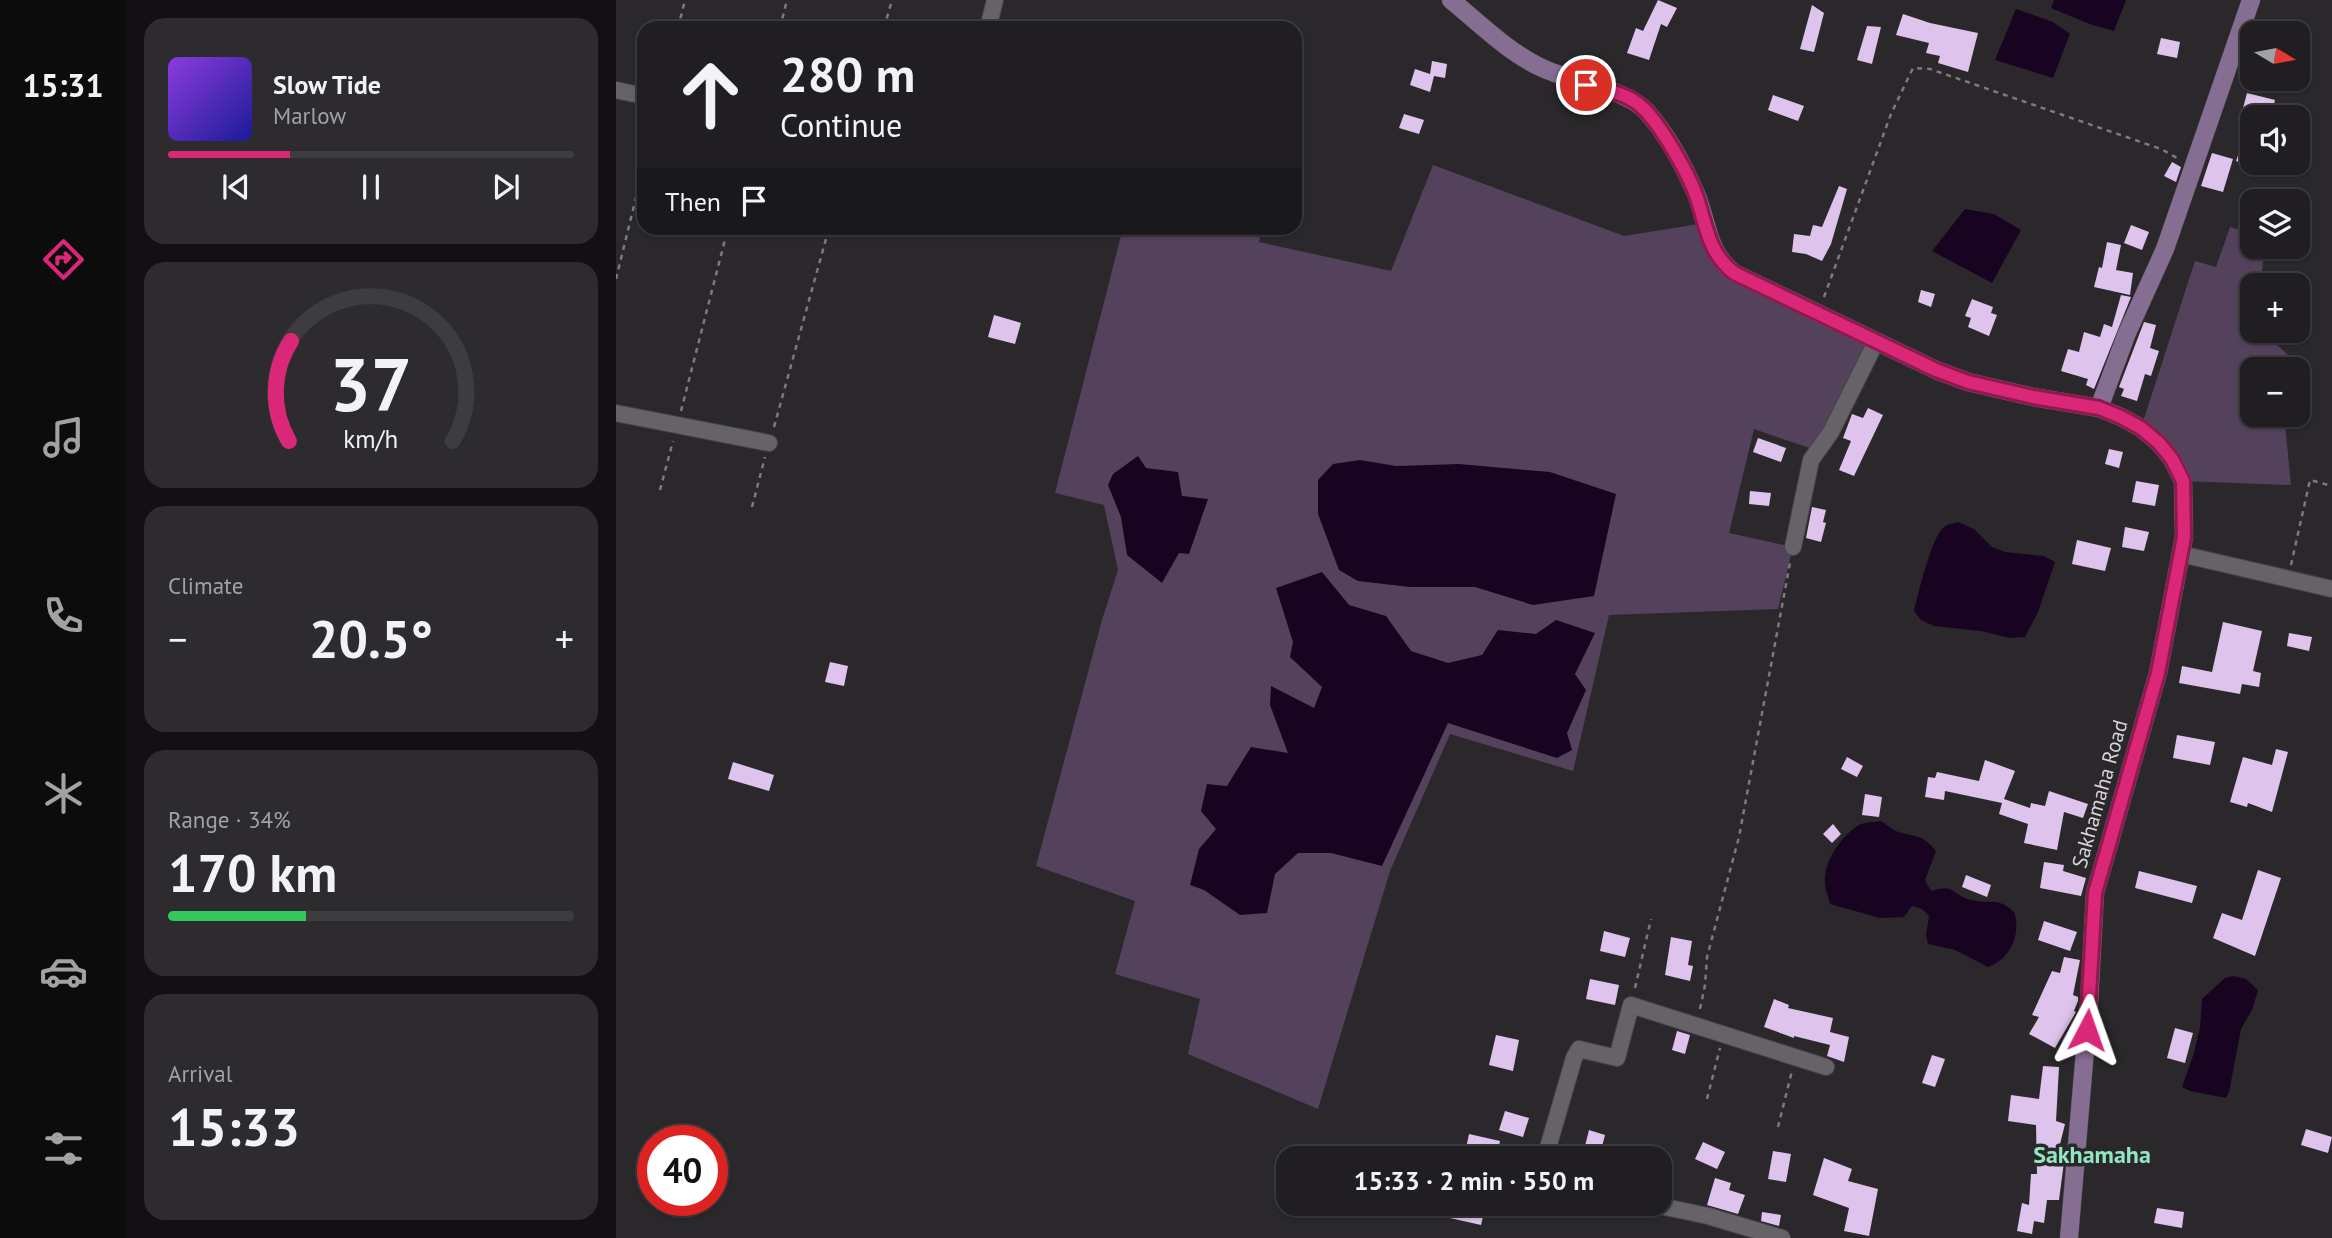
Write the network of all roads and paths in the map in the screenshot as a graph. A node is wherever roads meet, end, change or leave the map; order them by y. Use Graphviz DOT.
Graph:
graph roads {
  1 [pos="685,0"];
  2 [pos="788,0"];
  3 [pos="892,0"];
  4 [pos="995,0"];
  5 [pos="1451,0"];
  6 [pos="2251,0"];
  7 [pos="680,21"];
  8 [pos="782,21"];
  9 [pos="886,21"];
  10 [pos="990,21"];
  11 [pos="616,90"];
  12 [pos="637,94"];
  13 [pos="2194,167"];
  14 [pos="637,194"];
  15 [pos="726,235"];
  16 [pos="827,235"];
  17 [pos="616,279"];
  18 [pos="1817,314"];
  19 [pos="1876,342"];
  20 [pos="2099,408"];
  21 [pos="616,413"];
  22 [pos="677,425"];
  23 [pos="769,443"];
  24 [pos="2332,485"];
  25 [pos="660,490"];
  26 [pos="752,507"];
  27 [pos="1793,547"];
  28 [pos="2181,554"];
  29 [pos="2288,578"];
  30 [pos="2332,589"];
  31 [pos="1651,919"];
  32 [pos="1631,1005"];
  33 [pos="1696,1026"];
  34 [pos="1724,1035"];
  35 [pos="1796,1058"];
  36 [pos="1826,1067"];
  37 [pos="1707,1099"];
  38 [pos="1778,1127"];
  39 [pos="1548,1146"];
  40 [pos="1672,1208"];
  41 [pos="1782,1238"];
  42 [pos="2069,1238"];
  1 -- 7 [label="path"];
  2 -- 8 [label="path"];
  3 -- 9 [label="path"];
  4 -- 10 [label="street"];
  5 -- 18 [label="street, Sakhamaha Road"];
  6 -- 13 [label="street"];
  11 -- 12 [label="street"];
  13 -- 18 [label="path"];
  13 -- 20 [label="street"];
  14 -- 17 [label="path"];
  15 -- 22 [label="path"];
  16 -- 23 [label="path"];
  18 -- 19 [label="street, Sakhamaha Road"];
  19 -- 20 [label="street, Sakhamaha Road"];
  19 -- 27 [label="street"];
  20 -- 28 [label="street, Sakhamaha Road"];
  21 -- 22 [label="street"];
  22 -- 23 [label="street"];
  22 -- 25 [label="path"];
  23 -- 26 [label="path"];
  24 -- 29 [label="path"];
  27 -- 33 [label="path"];
  28 -- 29 [label="street"];
  28 -- 42 [label="street, Sakhamaha Road"];
  29 -- 30 [label="street"];
  31 -- 32 [label="path"];
  32 -- 33 [label="street"];
  32 -- 39 [label="street"];
  33 -- 34 [label="street"];
  34 -- 35 [label="street"];
  34 -- 37 [label="path"];
  35 -- 36 [label="street"];
  35 -- 38 [label="path"];
  40 -- 41 [label="street"];
}
